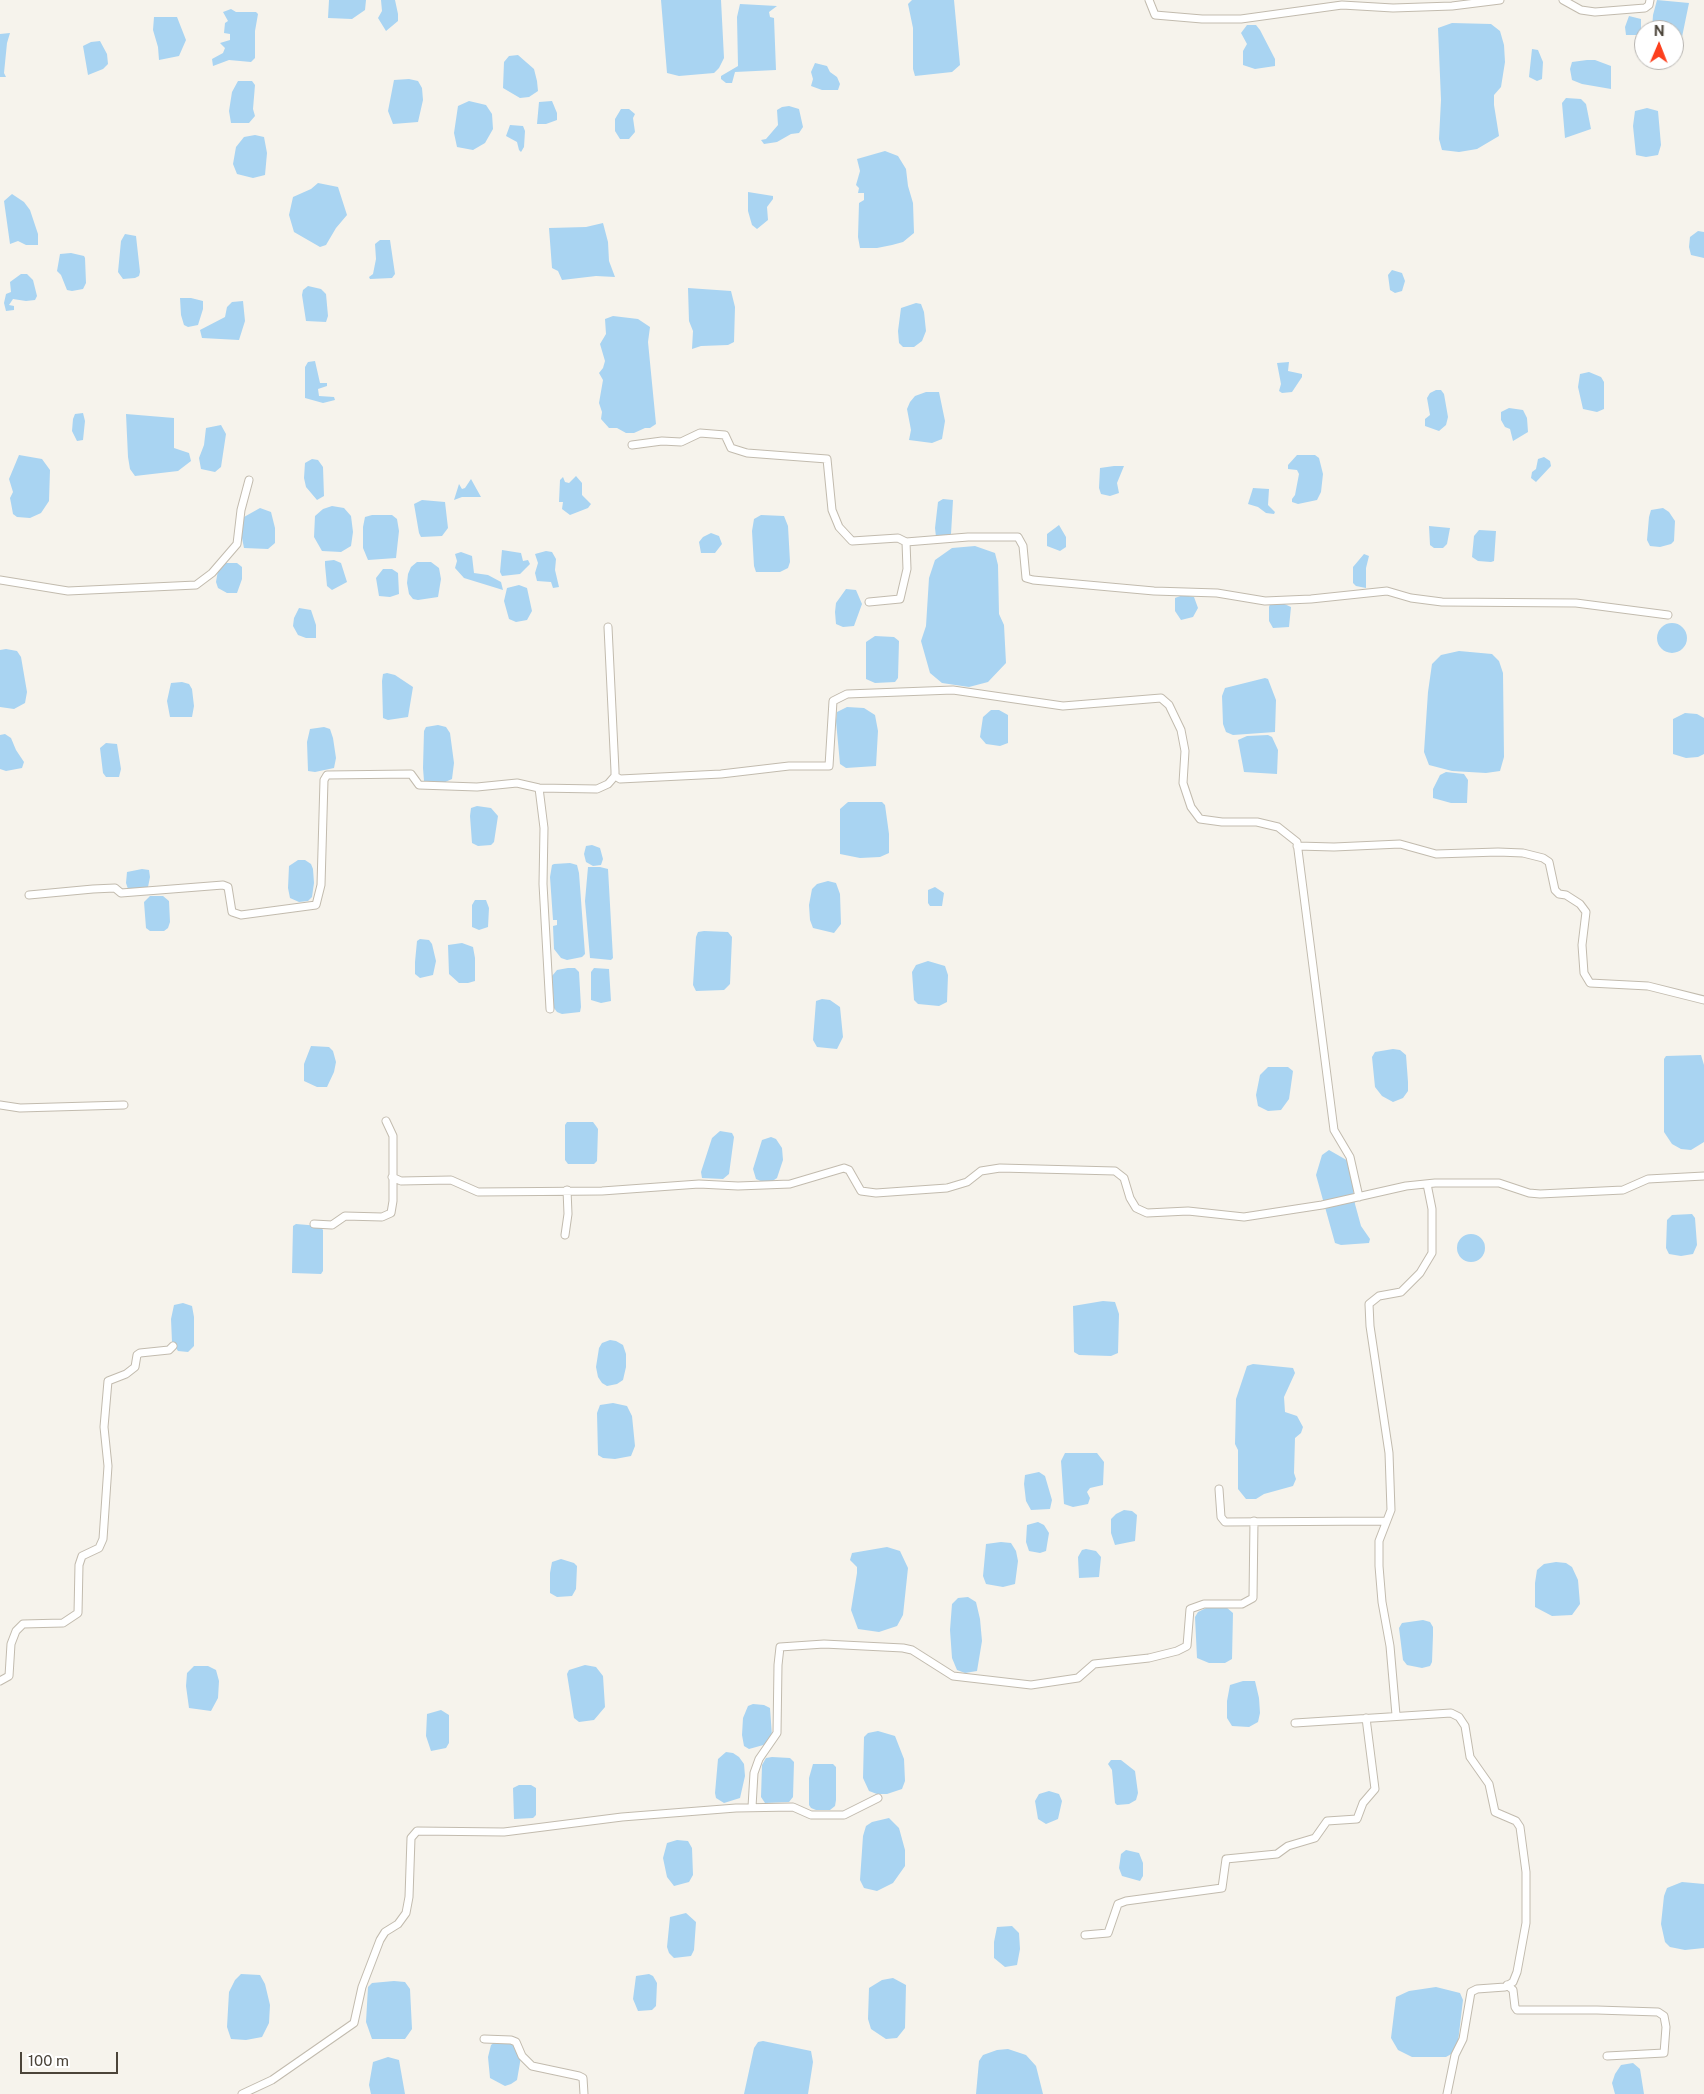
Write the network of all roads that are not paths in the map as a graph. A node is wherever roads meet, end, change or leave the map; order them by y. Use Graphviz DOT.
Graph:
graph roads {
  1 [pos="1149,0"];
  2 [pos="1500,0"];
  3 [pos="1563,0"];
  4 [pos="1650,0"];
  5 [pos="632,445"];
  6 [pos="249,480"];
  7 [pos="906,542"];
  8 [pos="0,580"];
  9 [pos="869,602"];
  10 [pos="1668,615"];
  11 [pos="608,627"];
  12 [pos="615,776"];
  13 [pos="539,788"];
  14 [pos="1297,846"];
  15 [pos="29,895"];
  16 [pos="1704,1000"];
  17 [pos="550,1009"];
  18 [pos="0,1105"];
  19 [pos="124,1105"];
  20 [pos="386,1121"];
  21 [pos="1704,1176"];
  22 [pos="392,1177"];
  23 [pos="1427,1184"];
  24 [pos="567,1190"];
  25 [pos="1359,1197"];
  26 [pos="314,1224"];
  27 [pos="565,1235"];
  28 [pos="172,1346"];
  29 [pos="1219,1489"];
  30 [pos="1254,1521"];
  31 [pos="1385,1521"];
  32 [pos="0,1681"];
  33 [pos="1396,1715"];
  34 [pos="1366,1718"];
  35 [pos="1295,1723"];
  36 [pos="878,1798"];
  37 [pos="752,1808"];
  38 [pos="1085,1934"];
  39 [pos="1507,1985"];
  40 [pos="484,2039"];
  41 [pos="1607,2056"];
  42 [pos="242,2094"];
  43 [pos="584,2094"];
  44 [pos="1447,2094"];
  1 -- 2 [label="street"];
  3 -- 4 [label="street"];
  5 -- 7 [label="street"];
  6 -- 8 [label="street"];
  7 -- 9 [label="street"];
  7 -- 10 [label="street"];
  11 -- 12 [label="street"];
  12 -- 13 [label="street"];
  12 -- 14 [label="street"];
  13 -- 15 [label="street"];
  13 -- 17 [label="street"];
  14 -- 16 [label="street"];
  14 -- 25 [label="street"];
  18 -- 19 [label="street"];
  20 -- 22 [label="street"];
  21 -- 23 [label="street"];
  22 -- 24 [label="street"];
  22 -- 26 [label="street"];
  23 -- 25 [label="street"];
  23 -- 31 [label="street"];
  24 -- 25 [label="street"];
  24 -- 27 [label="street"];
  28 -- 32 [label="street"];
  29 -- 30 [label="street"];
  30 -- 31 [label="street"];
  30 -- 37 [label="street"];
  31 -- 33 [label="street"];
  33 -- 34 [label="street"];
  33 -- 39 [label="street"];
  34 -- 35 [label="street"];
  34 -- 38 [label="street"];
  36 -- 37 [label="street"];
  37 -- 42 [label="street"];
  39 -- 41 [label="street"];
  39 -- 44 [label="street"];
  40 -- 43 [label="street"];
}
